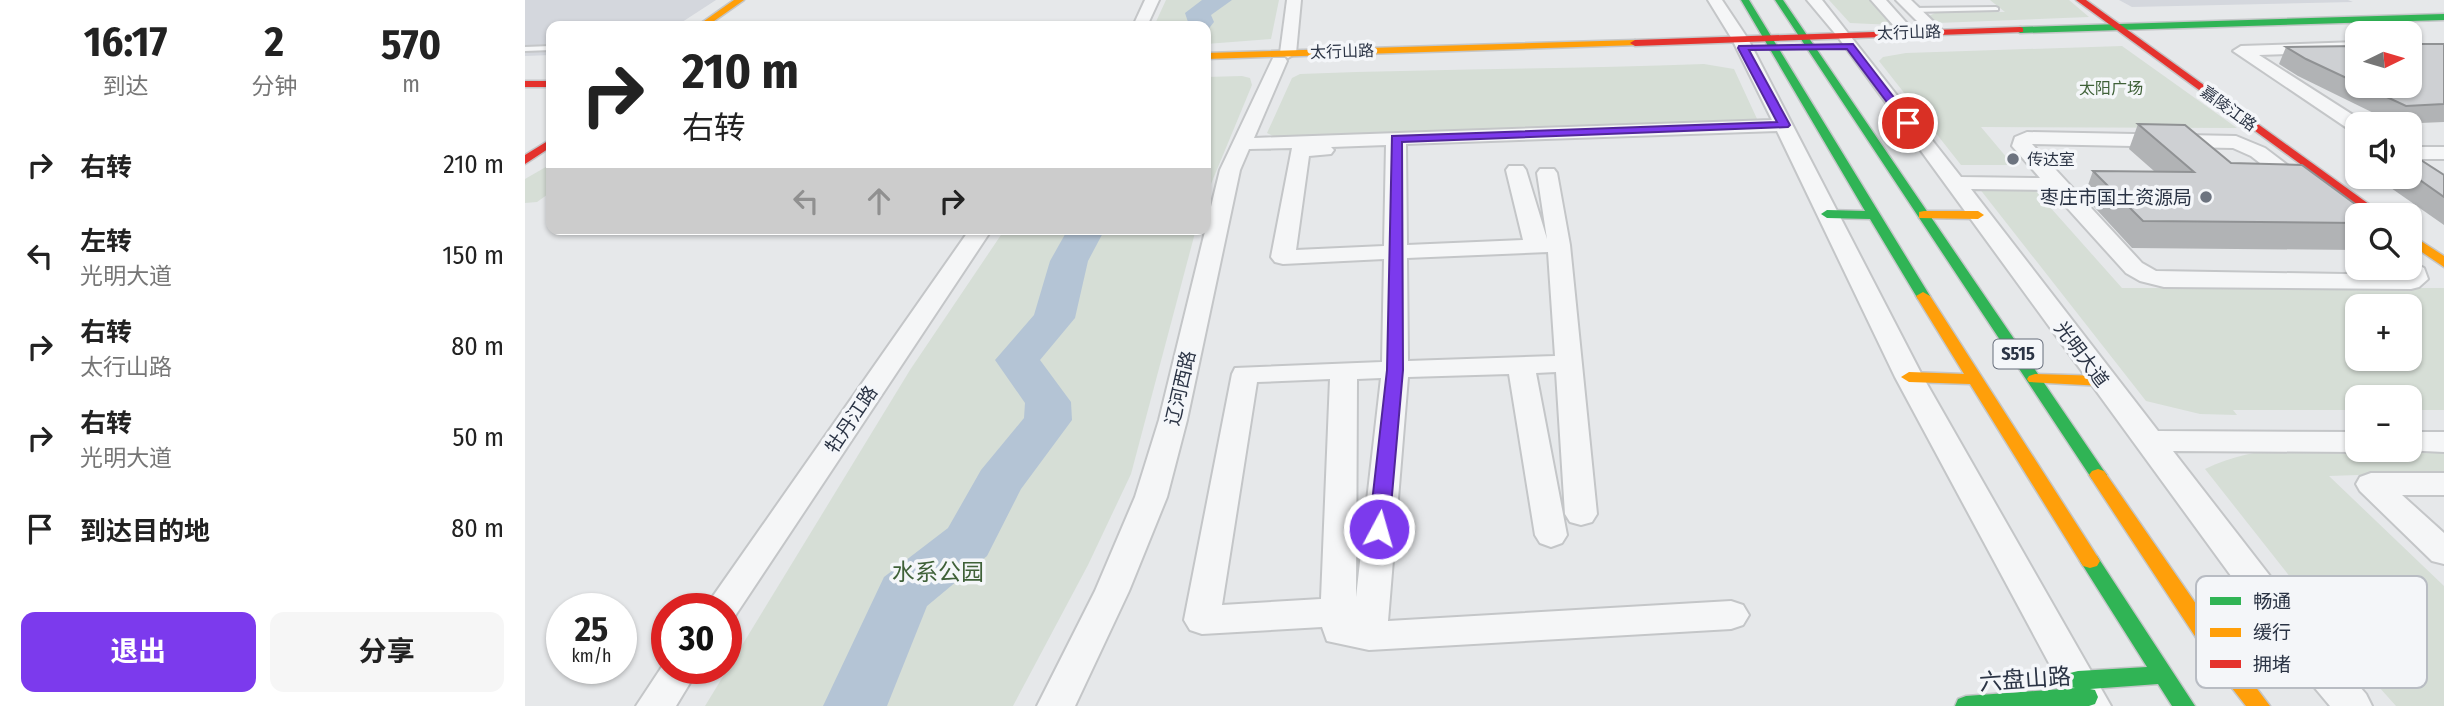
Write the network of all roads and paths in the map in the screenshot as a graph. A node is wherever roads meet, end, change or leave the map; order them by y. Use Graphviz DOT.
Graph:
graph roads {
  1 [pos="740,0"];
  2 [pos="756,0"];
  3 [pos="1152,0"];
  4 [pos="1294,0"];
  5 [pos="1715,0"];
  6 [pos="1745,0"];
  7 [pos="1779,0"];
  8 [pos="1814,0"];
  9 [pos="1878,0"];
  10 [pos="1985,0"];
  11 [pos="2080,0"];
  12 [pos="1908,5"];
  13 [pos="2444,17"];
  14 [pos="708,21"];
  15 [pos="726,21"];
  16 [pos="1142,21"];
  17 [pos="2116,26"];
  18 [pos="2444,28"];
  19 [pos="1935,31"];
  20 [pos="1907,32"];
  21 [pos="2131,37"];
  22 [pos="1846,40"];
  23 [pos="1808,41"];
  24 [pos="1772,42"];
  25 [pos="1741,43"];
  26 [pos="2345,47"];
  27 [pos="546,48"];
  28 [pos="525,49"];
  29 [pos="1211,55"];
  30 [pos="1283,57"];
  31 [pos="1211,64"];
  32 [pos="546,75"];
  33 [pos="525,76"];
  34 [pos="546,84"];
  35 [pos="525,85"];
  36 [pos="2345,118"];
  37 [pos="1784,125"];
  38 [pos="546,131"];
  39 [pos="1396,143"];
  40 [pos="1241,144"];
  41 [pos="525,145"];
  42 [pos="546,145"];
  43 [pos="2422,153"];
  44 [pos="2444,153"];
  45 [pos="525,160"];
  46 [pos="2041,167"];
  47 [pos="2422,168"];
  48 [pos="1516,170"];
  49 [pos="1547,173"];
  50 [pos="1947,174"];
  51 [pos="2433,175"];
  52 [pos="2057,184"];
  53 [pos="2361,203"];
  54 [pos="1827,214"];
  55 [pos="1875,215"];
  56 [pos="1924,215"];
  57 [pos="1977,215"];
  58 [pos="2345,219"];
  59 [pos="977,235"];
  60 [pos="1547,245"];
  61 [pos="2422,247"];
  62 [pos="1394,251"];
  63 [pos="2444,263"];
  64 [pos="2414,280"];
  65 [pos="1567,364"];
  66 [pos="1521,366"];
  67 [pos="1395,370"];
  68 [pos="1344,371"];
  69 [pos="1909,377"];
  70 [pos="1973,379"];
  71 [pos="2035,379"];
  72 [pos="2103,381"];
  73 [pos="2148,441"];
  74 [pos="2345,442"];
  75 [pos="2422,442"];
  76 [pos="2444,442"];
  77 [pos="2444,484"];
  78 [pos="1581,514"];
  79 [pos="1551,535"];
  80 [pos="2444,552"];
  81 [pos="2250,576"];
  82 [pos="732,593"];
  83 [pos="1338,612"];
  84 [pos="1731,615"];
  85 [pos="2196,620"];
  86 [pos="1369,636"];
  87 [pos="2162,675"];
  88 [pos="670,684"];
  89 [pos="2245,688"];
  90 [pos="2338,688"];
  91 [pos="2086,695"];
  92 [pos="655,706"];
  93 [pos="1056,706"];
  94 [pos="1966,706"];
  95 [pos="2183,706"];
  96 [pos="2259,706"];
  97 [pos="2353,706"];
  1 -- 14 [label="main road"];
  2 -- 15 [label="main road"];
  3 -- 16 [label="street"];
  4 -- 30 [label="street, 辽河西路"];
  5 -- 25 [label="street"];
  6 -- 24 [label="main road, S515"];
  7 -- 23 [label="main road, S515"];
  8 -- 22 [label="street, 光明大道 / S515"];
  9 -- 20 [label="street"];
  10 -- 12 [label="lane"];
  11 -- 17 [label="main road, 嘉陵江路"];
  12 -- 19 [label="street"];
  13 -- 17 [label="main road, 太行山路"];
  17 -- 19 [label="main road, 太行山路"];
  17 -- 21 [label="main road, 嘉陵江路"];
  18 -- 21 [label="main road, 太行山路"];
  19 -- 20 [label="main road, 太行山路"];
  20 -- 22 [label="main road, 太行山路"];
  21 -- 22 [label="main road, 太行山路"];
  21 -- 53 [label="main road, 嘉陵江路"];
  22 -- 23 [label="main road, 太行山路"];
  22 -- 50 [label="street, 光明大道 / S515"];
  23 -- 24 [label="main road, 太行山路"];
  23 -- 56 [label="main road, S515"];
  24 -- 25 [label="main road, 太行山路"];
  24 -- 55 [label="main road, S515"];
  25 -- 30 [label="main road, 太行山路"];
  25 -- 37 [label="street"];
  26 -- 36 [label="street"];
  27 -- 28 [label="lane"];
  29 -- 30 [label="main road, 太行山路"];
  30 -- 31 [label="main road, 太行山路"];
  30 -- 40 [label="street, 辽河西路"];
  32 -- 33 [label="main road"];
  34 -- 35 [label="main road"];
  37 -- 39 [label="street"];
  37 -- 54 [label="street"];
  38 -- 41 [label="main road"];
  39 -- 40 [label="street"];
  39 -- 62 [label="street"];
  39 -- 62 [label="street"];
  40 -- 93 [label="street, 辽河西路"];
  42 -- 45 [label="main road"];
  43 -- 44 [label="street"];
  46 -- 50 [label="street"];
  46 -- 52 [label="street"];
  46 -- 58 [label="street"];
  47 -- 51 [label="street"];
  48 -- 60 [label="street"];
  49 -- 60 [label="street"];
  50 -- 52 [label="street"];
  50 -- 57 [label="street, 光明大道 / S515"];
  52 -- 64 [label="street"];
  54 -- 55 [label="main road"];
  54 -- 69 [label="street"];
  55 -- 70 [label="main road, S515"];
  56 -- 57 [label="main road"];
  56 -- 71 [label="main road, S515"];
  57 -- 72 [label="street, 光明大道 / S515"];
  59 -- 82 [label="street, 牡丹江路"];
  60 -- 62 [label="street"];
  60 -- 65 [label="street"];
  61 -- 63 [label="main road"];
  62 -- 67 [label="street"];
  65 -- 66 [label="street"];
  65 -- 78 [label="street"];
  66 -- 67 [label="street"];
  66 -- 79 [label="street"];
  67 -- 68 [label="street"];
  67 -- 86 [label="street"];
  68 -- 83 [label="street"];
  68 -- 83 [label="street"];
  69 -- 70 [label="main road"];
  69 -- 91 [label="street"];
  70 -- 87 [label="main road, S515"];
  71 -- 72 [label="main road"];
  71 -- 85 [label="main road, S515"];
  72 -- 73 [label="street, 光明大道 / S515"];
  73 -- 74 [label="street"];
  73 -- 81 [label="street, 光明大道 / S515"];
  75 -- 76 [label="street"];
  77 -- 80 [label="street"];
  83 -- 86 [label="street"];
  84 -- 86 [label="street"];
  87 -- 91 [label="main road, 六盘山路"];
  87 -- 95 [label="main road, S515"];
  88 -- 92 [label="street"];
  89 -- 96 [label="main road, S515"];
  90 -- 97 [label="street, 光明大道 / S515"];
  91 -- 94 [label="main road, 六盘山路"];
}
